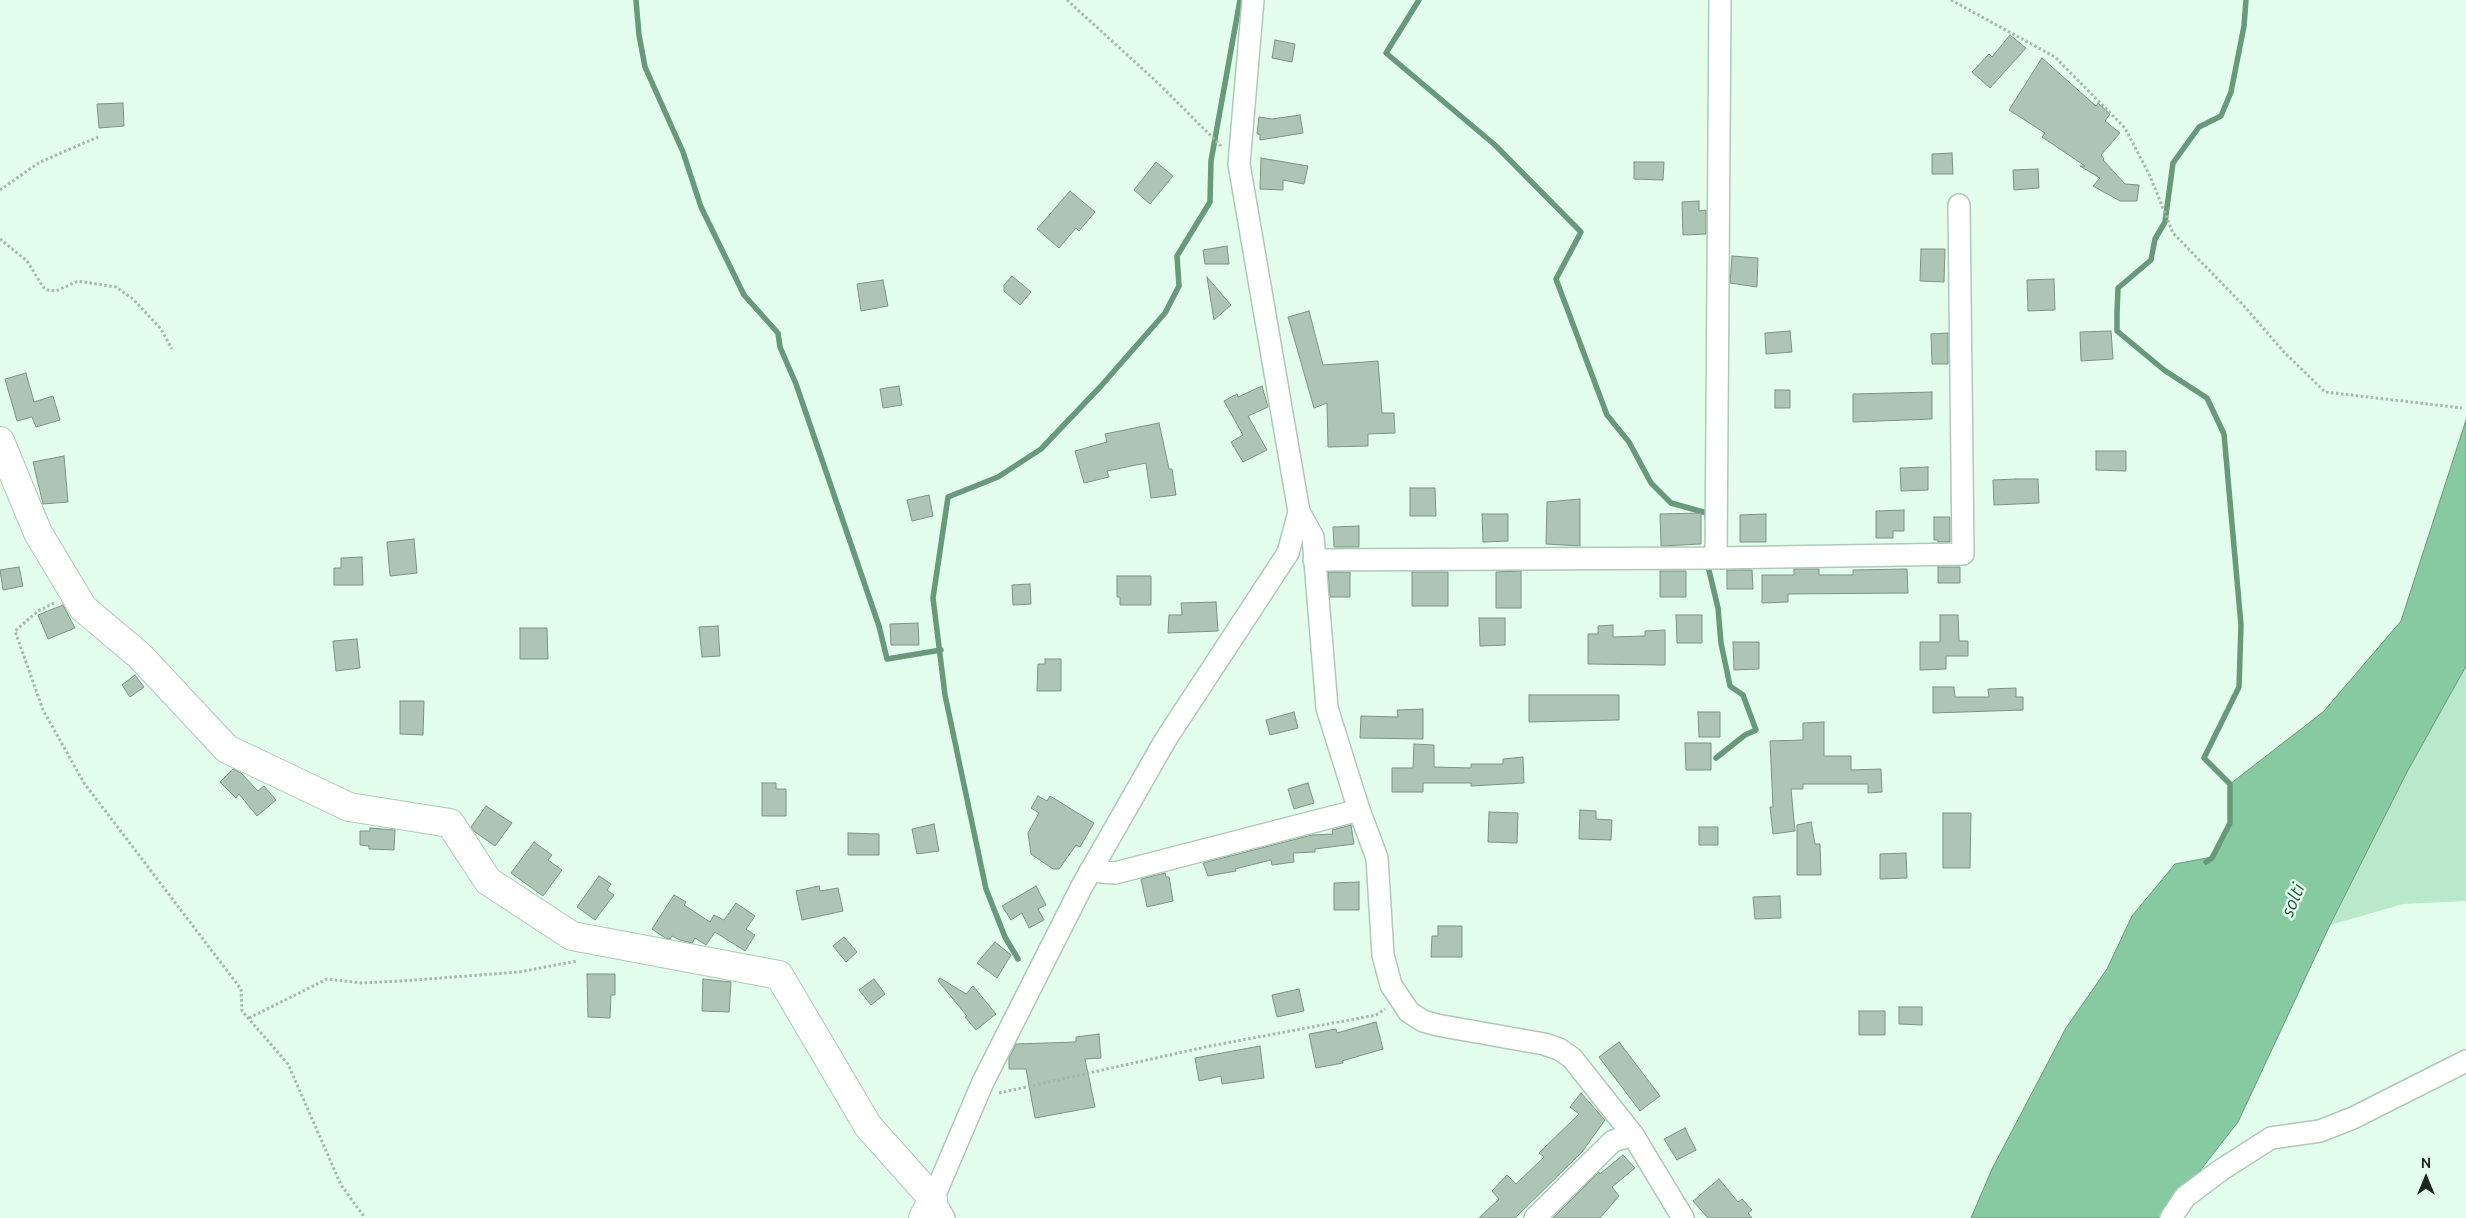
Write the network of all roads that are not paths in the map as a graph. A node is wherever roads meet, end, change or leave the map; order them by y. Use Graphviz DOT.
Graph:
graph roads {
  1 [pos="1252,0"];
  2 [pos="1720,0"];
  3 [pos="1959,205"];
  4 [pos="0,441"];
  5 [pos="1299,512"];
  6 [pos="1716,558"];
  7 [pos="1314,560"];
  8 [pos="1359,810"];
  9 [pos="1090,871"];
  10 [pos="2466,1061"];
  11 [pos="1633,1135"];
  12 [pos="933,1212"];
  13 [pos="1534,1218"];
  14 [pos="1683,1218"];
  15 [pos="2171,1218"];
  1 -- 5 [label="street"];
  2 -- 6 [label="street"];
  3 -- 6 [label="street"];
  4 -- 12 [label="street"];
  5 -- 7 [label="street"];
  5 -- 9 [label="street"];
  6 -- 7 [label="street"];
  7 -- 8 [label="street"];
  8 -- 9 [label="street"];
  8 -- 11 [label="street"];
  9 -- 12 [label="street"];
  10 -- 15 [label="street"];
  11 -- 13 [label="street"];
  11 -- 14 [label="street"];
}
